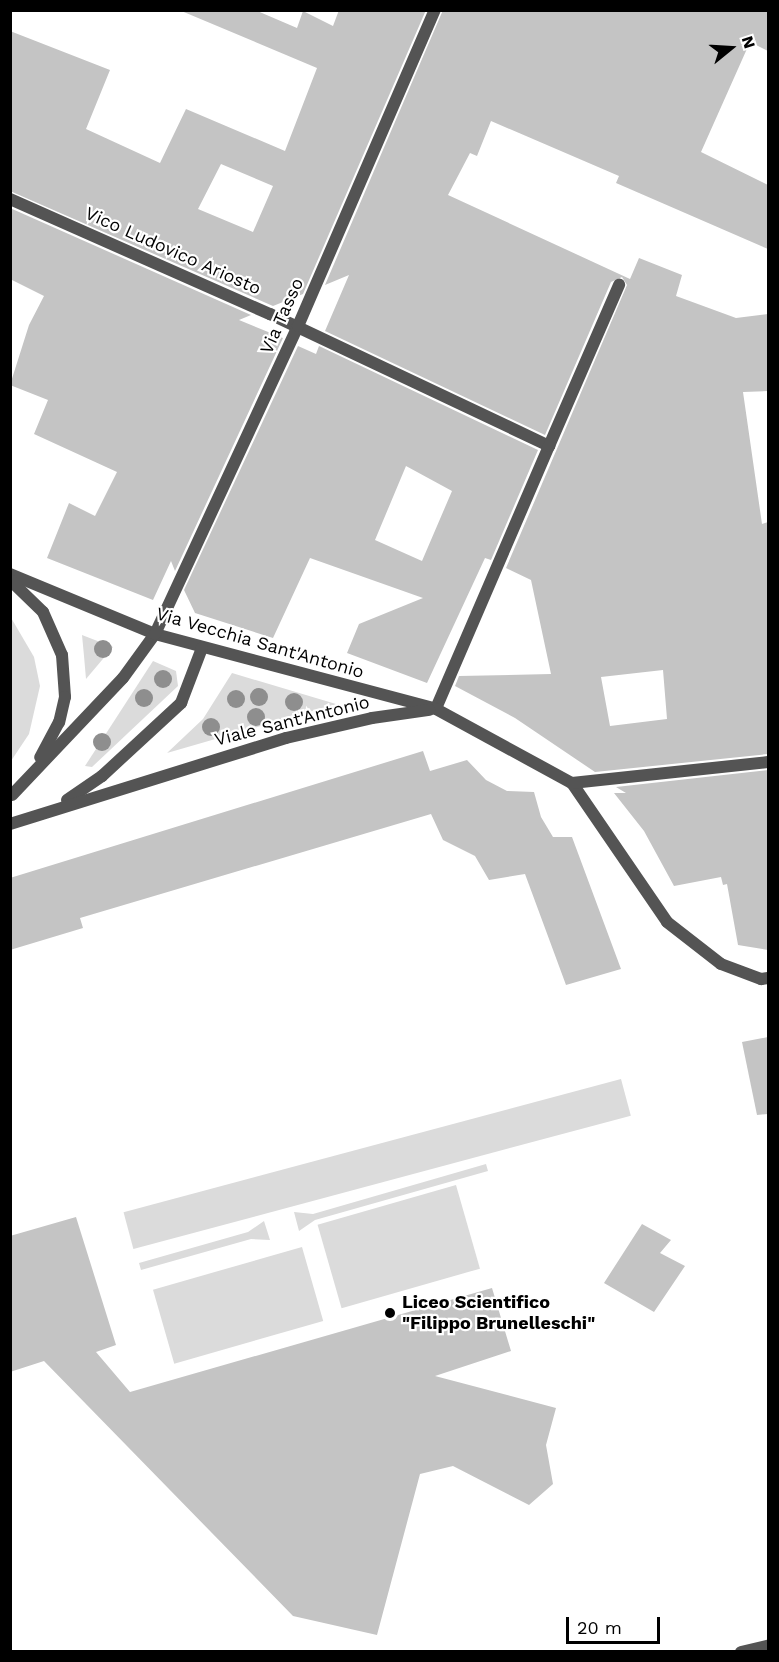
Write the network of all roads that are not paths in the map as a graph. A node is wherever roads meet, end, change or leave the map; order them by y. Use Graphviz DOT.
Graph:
graph roads {
  1 [pos="435,10"];
  2 [pos="10,199"];
  3 [pos="619,285"];
  4 [pos="298,327"];
  5 [pos="549,446"];
  6 [pos="10,574"];
  7 [pos="10,580"];
  8 [pos="155,634"];
  9 [pos="202,648"];
  10 [pos="436,710"];
  11 [pos="768,762"];
  12 [pos="572,783"];
  13 [pos="11,795"];
  14 [pos="10,824"];
  15 [pos="768,978"];
  16 [pos="768,1646"];
  17 [pos="741,1652"];
  1 -- 4 [label="street, Via Tasso"];
  2 -- 4 [label="street, Vico Ludovico Ariosto"];
  3 -- 5 [label="street"];
  4 -- 5 [label="street, Vico Ludovico Ariosto"];
  4 -- 8 [label="street, Via Tasso"];
  5 -- 10 [label="street"];
  6 -- 8 [label="street, Via Vecchia Sant'Antonio"];
  7 -- 13 [label="street"];
  8 -- 9 [label="street, Via Vecchia Sant'Antonio"];
  8 -- 13 [label="street"];
  9 -- 10 [label="street, Via Vecchia Sant'Antonio"];
  9 -- 14 [label="street, Viale Sant'Antonio"];
  10 -- 12 [label="street"];
  10 -- 14 [label="street, Viale Sant'Antonio"];
  11 -- 12 [label="street"];
  12 -- 15 [label="street"];
  16 -- 17 [label="street"];
}
